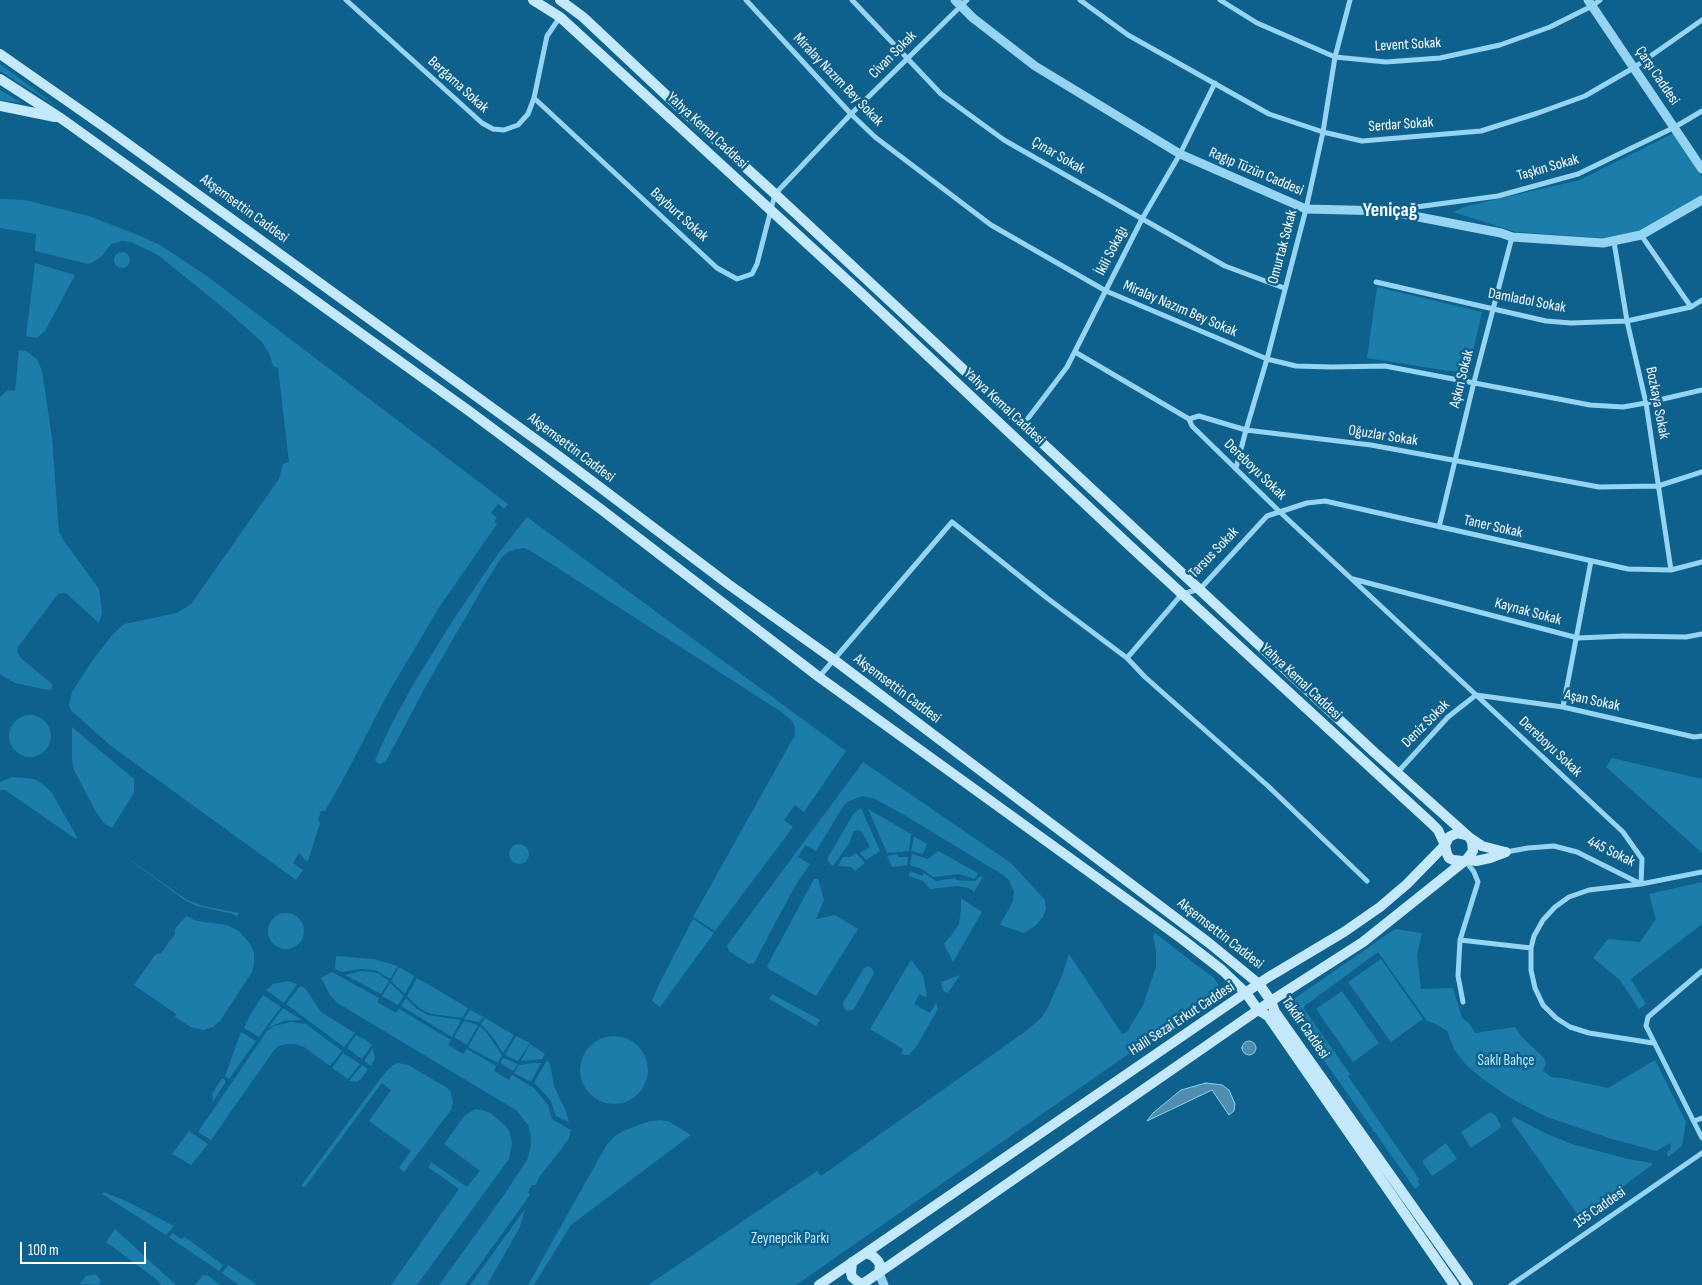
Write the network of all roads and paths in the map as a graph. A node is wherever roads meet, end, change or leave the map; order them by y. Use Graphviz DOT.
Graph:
graph roads {
  1 [pos="346,0"];
  2 [pos="532,0"];
  3 [pos="746,0"];
  4 [pos="852,0"];
  5 [pos="1080,0"];
  6 [pos="1220,0"];
  7 [pos="1350,0"];
  8 [pos="1600,0"];
  9 [pos="567,2"];
  10 [pos="960,2"];
  11 [pos="1590,3"];
  12 [pos="560,17"];
  13 [pos="1702,20"];
  14 [pos="0,54"];
  15 [pos="1335,57"];
  16 [pos="907,58"];
  17 [pos="1635,68"];
  18 [pos="0,79"];
  19 [pos="1215,83"];
  20 [pos="534,98"];
  21 [pos="0,106"];
  22 [pos="1702,111"];
  23 [pos="851,114"];
  24 [pos="62,119"];
  25 [pos="1675,128"];
  26 [pos="1324,132"];
  27 [pos="1180,154"];
  28 [pos="1702,168"];
  29 [pos="775,194"];
  30 [pos="1702,200"];
  31 [pos="1306,208"];
  32 [pos="1388,211"];
  33 [pos="771,212"];
  34 [pos="1142,219"];
  35 [pos="1641,235"];
  36 [pos="1512,237"];
  37 [pos="1614,242"];
  38 [pos="1376,282"];
  39 [pos="1284,288"];
  40 [pos="1106,291"];
  41 [pos="1702,300"];
  42 [pos="1691,307"];
  43 [pos="1493,308"];
  44 [pos="1627,321"];
  45 [pos="1076,352"];
  46 [pos="1267,359"];
  47 [pos="1474,382"];
  48 [pos="1702,390"];
  49 [pos="1646,403"];
  50 [pos="1189,419"];
  51 [pos="1023,425"];
  52 [pos="1246,430"];
  53 [pos="1455,460"];
  54 [pos="1236,468"];
  55 [pos="1702,472"];
  56 [pos="1658,486"];
  57 [pos="1281,513"];
  58 [pos="1439,527"];
  59 [pos="1591,561"];
  60 [pos="1702,562"];
  61 [pos="1671,570"];
  62 [pos="1352,579"];
  63 [pos="1200,589"];
  64 [pos="1182,594"];
  65 [pos="1702,634"];
  66 [pos="1578,638"];
  67 [pos="1127,658"];
  68 [pos="833,660"];
  69 [pos="819,676"];
  70 [pos="1476,695"];
  71 [pos="1563,707"];
  72 [pos="1702,736"];
  73 [pos="1396,773"];
  74 [pos="1468,836"];
  75 [pos="1445,845"];
  76 [pos="1506,852"];
  77 [pos="1465,860"];
  78 [pos="1702,872"];
  79 [pos="1367,881"];
  80 [pos="1641,884"];
  81 [pos="1460,940"];
  82 [pos="1531,948"];
  83 [pos="1701,974"];
  84 [pos="1259,984"];
  85 [pos="1246,993"];
  86 [pos="1271,1000"];
  87 [pos="1463,1002"];
  88 [pos="1258,1010"];
  89 [pos="1653,1043"];
  90 [pos="1702,1118"];
  91 [pos="1694,1121"];
  92 [pos="1702,1138"];
  93 [pos="1702,1153"];
  94 [pos="866,1253"];
  95 [pos="852,1262"];
  96 [pos="879,1273"];
  97 [pos="1469,1284"];
  98 [pos="820,1285"];
  99 [pos="862,1285"];
  100 [pos="884,1285"];
  101 [pos="1454,1285"];
  102 [pos="1510,1285"];
  1 -- 20 [label="street, Bergama Sokak"];
  2 -- 12 [label="main road, Yahya Kemal Caddesi"];
  3 -- 23 [label="street, Miralay Nazım Bey Sokak"];
  4 -- 16 [label="street, Çınar Sokak"];
  5 -- 19 [label="street, Serdar Sokak"];
  6 -- 15 [label="street, Levent Sokak"];
  7 -- 15 [label="street, Omurtak Sokak"];
  8 -- 11 [label="street, Levent Sokak"];
  9 -- 12 [label="street"];
  9 -- 29 [label="main road, Yahya Kemal Caddesi"];
  10 -- 16 [label="street, Civan Sokak"];
  10 -- 27 [label="street, Ragıp Tüzün Caddesi"];
  11 -- 15 [label="street, Levent Sokak"];
  11 -- 17 [label="street, Çarşı Caddesi"];
  12 -- 20 [label="street, Bergama Sokak"];
  12 -- 33 [label="main road, Yahya Kemal Caddesi"];
  13 -- 17 [label="street, Serdar Sokak"];
  14 -- 68 [label="main road, Akşemsettin Caddesi"];
  15 -- 26 [label="street, Omurtak Sokak"];
  16 -- 23 [label="street, Civan Sokak"];
  16 -- 34 [label="street, Çınar Sokak"];
  17 -- 25 [label="street, Çarşı Caddesi"];
  17 -- 26 [label="street, Serdar Sokak"];
  18 -- 24 [label="main road, Akşemsettin Caddesi"];
  19 -- 26 [label="street, Serdar Sokak"];
  19 -- 27 [label="street, İkili Sokağı"];
  20 -- 33 [label="street, Bayburt Sokak"];
  21 -- 24 [label="main road"];
  22 -- 25 [label="street, Taşkın Sokak"];
  23 -- 29 [label="street, Civan Sokak"];
  23 -- 40 [label="street, Miralay Nazım Bey Sokak"];
  24 -- 69 [label="main road, Akşemsettin Caddesi"];
  25 -- 28 [label="street, Çarşı Caddesi"];
  25 -- 32 [label="street, Taşkın Sokak"];
  26 -- 31 [label="street, Omurtak Sokak"];
  27 -- 31 [label="street, Ragıp Tüzün Caddesi"];
  27 -- 34 [label="street, İkili Sokağı"];
  29 -- 33 [label="street, Bayburt Sokak"];
  29 -- 51 [label="main road, Yahya Kemal Caddesi"];
  30 -- 35 [label="street, Ragıp Tüzün Caddesi"];
  31 -- 32 [label="street, Ragıp Tüzün Caddesi"];
  31 -- 39 [label="street, Omurtak Sokak"];
  32 -- 36 [label="street, Ragıp Tüzün Caddesi"];
  33 -- 64 [label="main road, Yahya Kemal Caddesi"];
  34 -- 39 [label="street, Çınar Sokak"];
  34 -- 40 [label="street, İkili Sokağı"];
  35 -- 37 [label="street, Ragıp Tüzün Caddesi"];
  35 -- 42 [label="street"];
  36 -- 37 [label="street, Ragıp Tüzün Caddesi"];
  36 -- 43 [label="street, Aşkın Sokak"];
  37 -- 44 [label="street, Bozkaya Sokak"];
  38 -- 43 [label="street, Damladol Sokak"];
  39 -- 46 [label="street, Omurtak Sokak"];
  40 -- 45 [label="street, İkili Sokağı"];
  40 -- 46 [label="street, Miralay Nazım Bey Sokak"];
  41 -- 42 [label="street, Damladol Sokak"];
  42 -- 44 [label="street, Damladol Sokak"];
  43 -- 44 [label="street, Damladol Sokak"];
  43 -- 47 [label="street, Aşkın Sokak"];
  44 -- 49 [label="street, Bozkaya Sokak"];
  45 -- 50 [label="street, Oğuzlar Sokak"];
  45 -- 51 [label="street, İkili Sokağı"];
  46 -- 47 [label="street, Miralay Nazım Bey Sokak"];
  46 -- 52 [label="street, Omurtak Sokak"];
  47 -- 49 [label="street, Miralay Nazım Bey Sokak"];
  47 -- 53 [label="street, Aşkın Sokak"];
  48 -- 49 [label="street, Miralay Nazım Bey Sokak"];
  49 -- 56 [label="street, Bozkaya Sokak"];
  50 -- 52 [label="street, Oğuzlar Sokak"];
  50 -- 54 [label="street, Dereboyu Sokak"];
  51 -- 63 [label="main road, Yahya Kemal Caddesi"];
  52 -- 53 [label="street, Oğuzlar Sokak"];
  52 -- 54 [label="street, Omurtak Sokak"];
  53 -- 56 [label="street, Oğuzlar Sokak"];
  53 -- 58 [label="street, Aşkın Sokak"];
  54 -- 57 [label="street, Dereboyu Sokak"];
  55 -- 56 [label="street, Oğuzlar Sokak"];
  56 -- 61 [label="street, Bozkaya Sokak"];
  57 -- 58 [label="street, Taner Sokak"];
  57 -- 62 [label="street, Dereboyu Sokak"];
  57 -- 63 [label="street, Tarsus Sokak"];
  58 -- 59 [label="street, Taner Sokak"];
  59 -- 61 [label="street, Taner Sokak"];
  59 -- 66 [label="street"];
  60 -- 61 [label="street, Taner Sokak"];
  62 -- 66 [label="street, Kaynak Sokak"];
  62 -- 70 [label="street, Dereboyu Sokak"];
  63 -- 64 [label="street, Tarsus Sokak"];
  63 -- 73 [label="main road, Yahya Kemal Caddesi"];
  64 -- 67 [label="street, Tarsus Sokak"];
  64 -- 75 [label="main road, Yahya Kemal Caddesi"];
  65 -- 66 [label="street, Kaynak Sokak"];
  66 -- 71 [label="street"];
  67 -- 68 [label="street"];
  67 -- 79 [label="street"];
  68 -- 69 [label="street"];
  68 -- 84 [label="main road, Akşemsettin Caddesi"];
  69 -- 85 [label="main road, Akşemsettin Caddesi"];
  70 -- 71 [label="street, Aşan Sokak"];
  70 -- 73 [label="street, Deniz Sokak"];
  70 -- 80 [label="street, Dereboyu Sokak"];
  71 -- 72 [label="street, Aşan Sokak"];
  73 -- 74 [label="main road, Yahya Kemal Caddesi"];
  74 -- 75 [label="main road"];
  74 -- 76 [label="main road, 445 Sokak"];
  74 -- 77 [label="main road"];
  75 -- 77 [label="main road"];
  75 -- 84 [label="main road"];
  76 -- 77 [label="main road, 445 Sokak"];
  76 -- 80 [label="street, 445 Sokak"];
  77 -- 81 [label="street"];
  77 -- 86 [label="main road"];
  78 -- 80 [label="street, 445 Sokak"];
  80 -- 82 [label="street"];
  81 -- 82 [label="street"];
  81 -- 87 [label="street"];
  82 -- 89 [label="street"];
  83 -- 89 [label="street"];
  84 -- 85 [label="main road, Akşemsettin Caddesi"];
  84 -- 86 [label="main road"];
  85 -- 88 [label="main road, Halil Sezai Erkut Caddesi"];
  85 -- 94 [label="main road, Halil Sezai Erkut Caddesi"];
  86 -- 88 [label="main road, Takdir Caddesi"];
  86 -- 97 [label="main road, Takdir Caddesi"];
  88 -- 96 [label="main road"];
  88 -- 101 [label="main road, Takdir Caddesi"];
  89 -- 91 [label="street"];
  90 -- 91 [label="street"];
  91 -- 92 [label="street"];
  93 -- 102 [label="street, 155 Caddesi"];
  94 -- 95 [label="main road, Halil Sezai Erkut Caddesi"];
  94 -- 96 [label="main road"];
  95 -- 98 [label="main road, Halil Sezai Erkut Caddesi"];
  95 -- 99 [label="main road"];
  96 -- 99 [label="main road"];
  96 -- 100 [label="street"];
}
